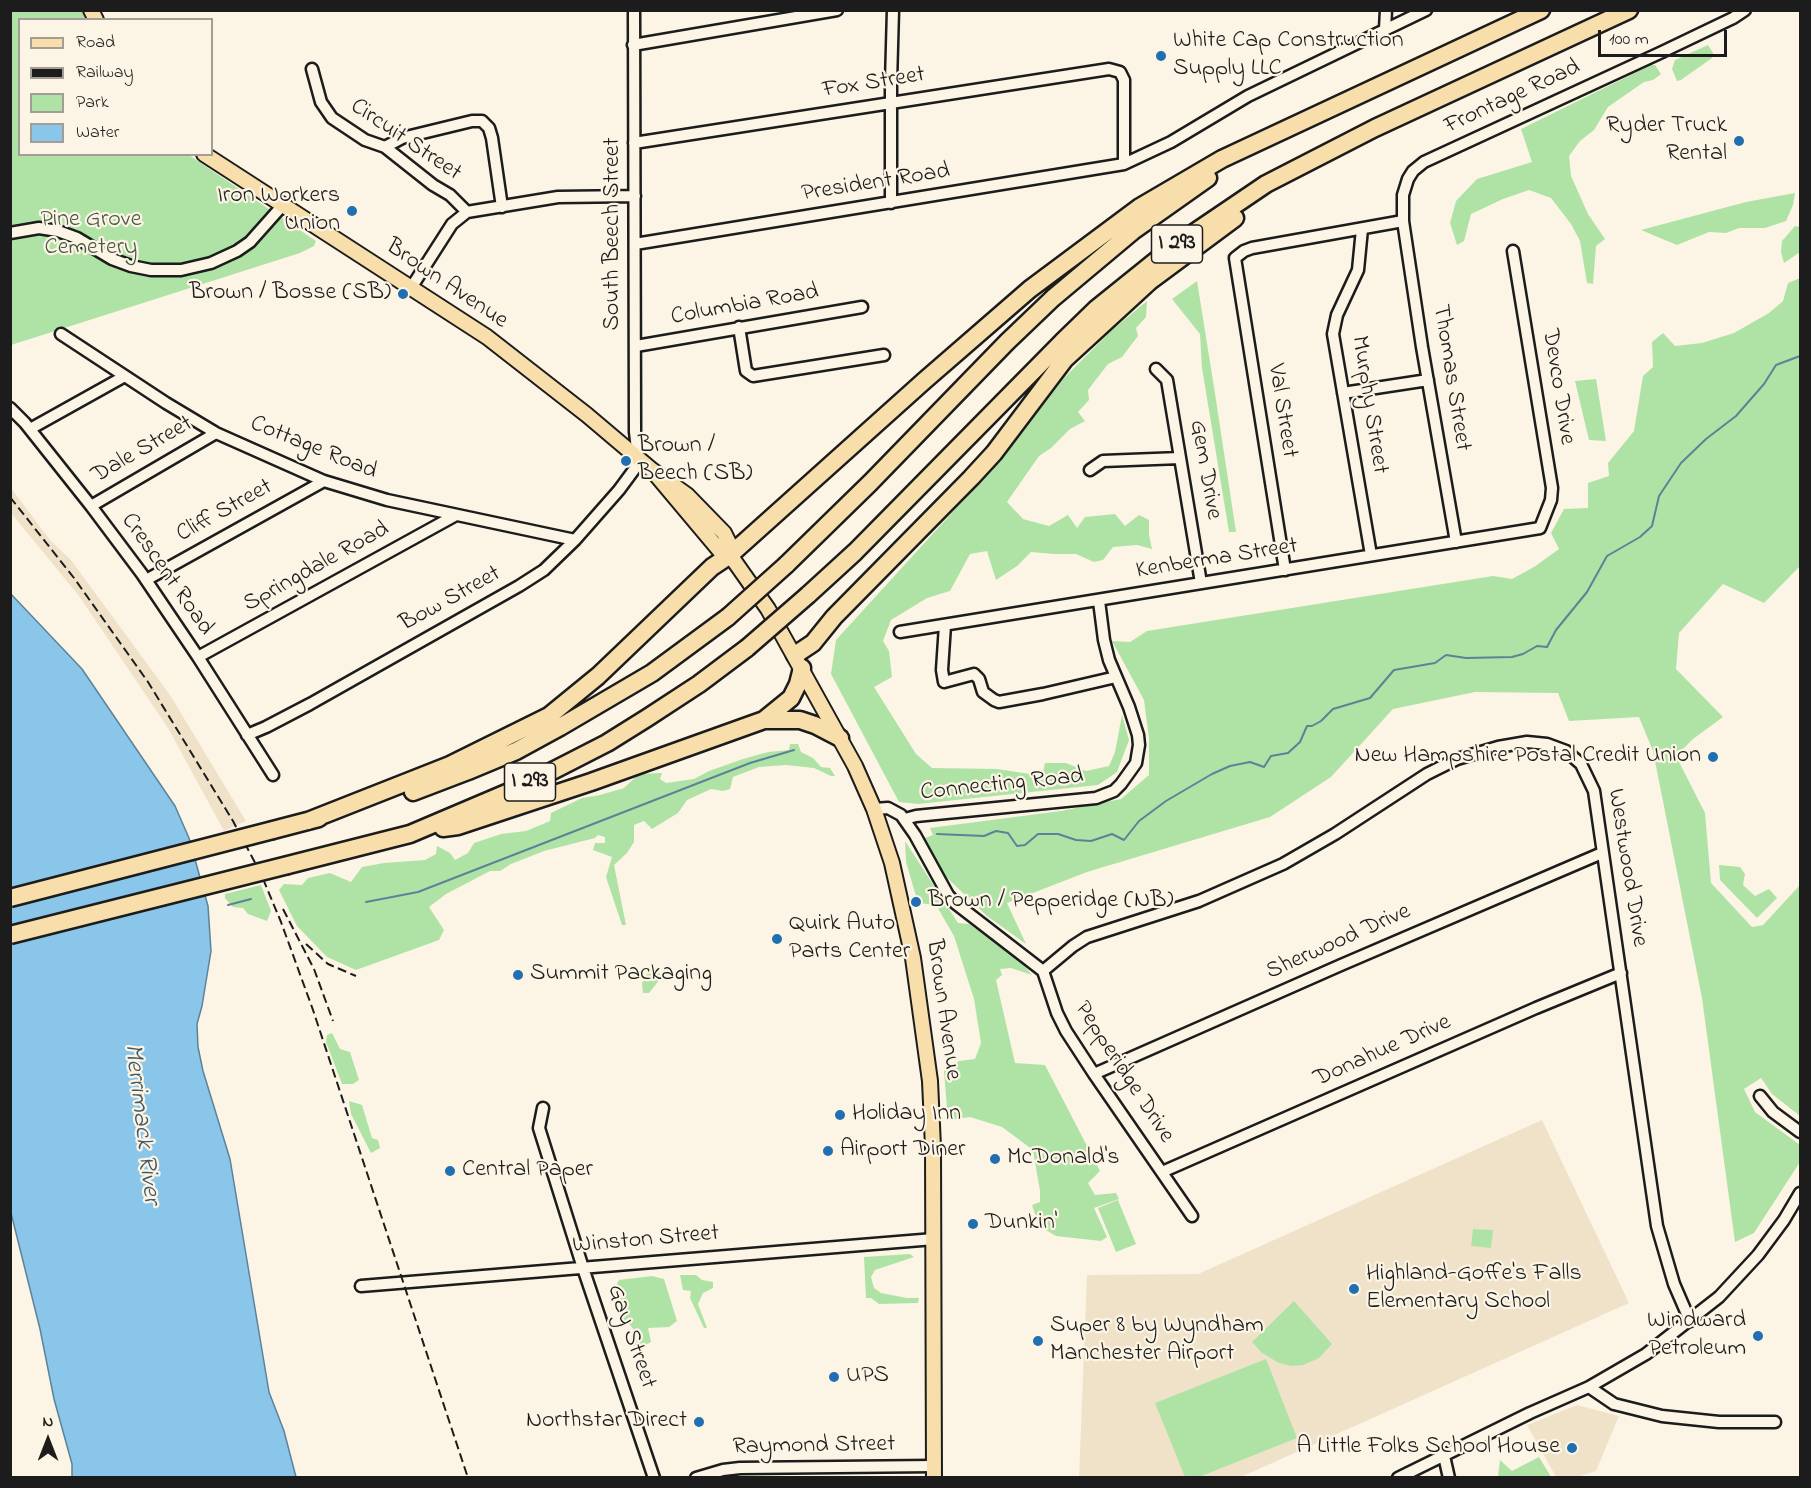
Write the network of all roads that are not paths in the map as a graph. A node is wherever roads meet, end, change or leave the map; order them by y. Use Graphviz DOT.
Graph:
graph roads {
  1 [pos="634,10"];
  2 [pos="837,10"];
  3 [pos="893,10"];
  4 [pos="1386,10"];
  5 [pos="1426,10"];
  6 [pos="1541,10"];
  7 [pos="1629,10"];
  8 [pos="1745,10"];
  9 [pos="1385,29"];
  10 [pos="633,45"];
  11 [pos="312,69"];
  12 [pos="891,102"];
  13 [pos="1267,140"];
  14 [pos="634,143"];
  15 [pos="385,147"];
  16 [pos="207,156"];
  17 [pos="1124,165"];
  18 [pos="1296,171"];
  19 [pos="635,196"];
  20 [pos="891,203"];
  21 [pos="282,206"];
  22 [pos="502,207"];
  23 [pos="467,212"];
  24 [pos="1403,221"];
  25 [pos="1362,229"];
  26 [pos="10,232"];
  27 [pos="635,244"];
  28 [pos="1513,251"];
  29 [pos="411,288"];
  30 [pos="862,307"];
  31 [pos="739,327"];
  32 [pos="61,334"];
  33 [pos="636,346"];
  34 [pos="884,355"];
  35 [pos="1156,369"];
  36 [pos="125,376"];
  37 [pos="1428,380"];
  38 [pos="1343,393"];
  39 [pos="10,408"];
  40 [pos="30,429"];
  41 [pos="216,433"];
  42 [pos="638,458"];
  43 [pos="1180,458"];
  44 [pos="1090,471"];
  45 [pos="324,481"];
  46 [pos="91,506"];
  47 [pos="456,515"];
  48 [pos="1540,528"];
  49 [pos="575,540"];
  50 [pos="1456,542"];
  51 [pos="730,555"];
  52 [pos="1371,555"];
  53 [pos="1285,570"];
  54 [pos="146,580"];
  55 [pos="1201,583"];
  56 [pos="1099,601"];
  57 [pos="945,625"];
  58 [pos="900,633"];
  59 [pos="198,657"];
  60 [pos="798,661"];
  61 [pos="1116,677"];
  62 [pos="764,720"];
  63 [pos="247,735"];
  64 [pos="840,738"];
  65 [pos="273,775"];
  66 [pos="874,809"];
  67 [pos="905,819"];
  68 [pos="308,821"];
  69 [pos="410,834"];
  70 [pos="1602,853"];
  71 [pos="10,898"];
  72 [pos="10,935"];
  73 [pos="1044,971"];
  74 [pos="1621,973"];
  75 [pos="1094,1074"];
  76 [pos="1760,1096"];
  77 [pos="543,1108"];
  78 [pos="1800,1132"];
  79 [pos="1162,1172"];
  80 [pos="1800,1193"];
  81 [pos="1192,1216"];
  82 [pos="934,1239"];
  83 [pos="583,1268"];
  84 [pos="361,1286"];
  85 [pos="1690,1321"];
  86 [pos="1589,1387"];
  87 [pos="1775,1422"];
  88 [pos="1444,1456"];
  89 [pos="934,1472"];
  90 [pos="654,1478"];
  91 [pos="696,1478"];
  92 [pos="1398,1478"];
  93 [pos="1449,1478"];
  1 -- 10 [label="street, South Beech Street"];
  2 -- 10 [label="street"];
  3 -- 12 [label="street"];
  4 -- 9 [label="street"];
  5 -- 9 [label="street"];
  6 -- 13 [label="highway, I 293"];
  7 -- 18 [label="highway, I 293"];
  8 -- 24 [label="street, Frontage Road"];
  9 -- 17 [label="street"];
  10 -- 14 [label="street, South Beech Street"];
  11 -- 15 [label="street, Circuit Street"];
  12 -- 14 [label="street, Fox Street"];
  12 -- 17 [label="street, Fox Street"];
  12 -- 20 [label="street"];
  13 -- 51 [label="highway"];
  13 -- 68 [label="highway, I 293, bridge"];
  14 -- 19 [label="street, South Beech Street"];
  15 -- 22 [label="street"];
  15 -- 23 [label="street, Circuit Street"];
  16 -- 21 [label="main road, Brown Avenue"];
  17 -- 20 [label="street, President Road"];
  18 -- 60 [label="highway"];
  18 -- 69 [label="highway, I 293, bridge"];
  19 -- 22 [label="street"];
  19 -- 27 [label="street, South Beech Street"];
  20 -- 27 [label="street, President Road"];
  21 -- 26 [label="street"];
  21 -- 29 [label="main road, Brown Avenue"];
  22 -- 23 [label="street"];
  23 -- 29 [label="street"];
  24 -- 25 [label="street"];
  24 -- 37 [label="street, Thomas Street"];
  25 -- 38 [label="street, Murphy Street"];
  25 -- 53 [label="street, Val Street"];
  27 -- 33 [label="street, South Beech Street"];
  28 -- 48 [label="street, Devco Drive"];
  29 -- 42 [label="main road, Brown Avenue"];
  30 -- 31 [label="street, Columbia Road"];
  31 -- 33 [label="street, Columbia Road"];
  31 -- 34 [label="street"];
  32 -- 36 [label="street, Cottage Road"];
  33 -- 42 [label="street, South Beech Street"];
  35 -- 43 [label="street, Gem Drive"];
  36 -- 40 [label="street"];
  36 -- 41 [label="street, Cottage Road"];
  37 -- 38 [label="street"];
  37 -- 50 [label="street, Thomas Street"];
  38 -- 52 [label="street, Murphy Street"];
  39 -- 40 [label="street, Crescent Road"];
  40 -- 46 [label="street, Crescent Road"];
  41 -- 45 [label="street, Cottage Road"];
  41 -- 46 [label="street, Dale Street"];
  42 -- 49 [label="street, Bow Street"];
  42 -- 51 [label="main road, Brown Avenue"];
  43 -- 44 [label="street"];
  43 -- 55 [label="street, Gem Drive"];
  45 -- 47 [label="street, Cottage Road"];
  45 -- 54 [label="street, Cliff Street"];
  46 -- 54 [label="street, Crescent Road"];
  47 -- 49 [label="street, Cottage Road"];
  47 -- 59 [label="street, Springdale Road"];
  48 -- 50 [label="street, Kenberma Street"];
  49 -- 63 [label="street, Bow Street"];
  50 -- 52 [label="street, Kenberma Street"];
  51 -- 60 [label="main road, Brown Avenue"];
  51 -- 68 [label="highway"];
  52 -- 53 [label="street, Kenberma Street"];
  53 -- 55 [label="street, Kenberma Street"];
  54 -- 59 [label="street, Crescent Road"];
  55 -- 56 [label="street, Kenberma Street"];
  56 -- 57 [label="street, Kenberma Street"];
  56 -- 61 [label="street, Connecting Road"];
  57 -- 58 [label="street, Kenberma Street"];
  57 -- 61 [label="street"];
  59 -- 63 [label="street, Crescent Road"];
  60 -- 62 [label="highway"];
  60 -- 64 [label="main road, Brown Avenue"];
  61 -- 67 [label="street, Connecting Road"];
  62 -- 64 [label="highway"];
  62 -- 69 [label="highway"];
  63 -- 65 [label="street, Crescent Road"];
  64 -- 66 [label="main road, Brown Avenue"];
  66 -- 67 [label="street"];
  66 -- 82 [label="main road, Brown Avenue"];
  67 -- 73 [label="street"];
  68 -- 71 [label="highway, I 293, bridge"];
  69 -- 72 [label="highway, I 293, bridge"];
  70 -- 73 [label="street, Westwood Drive"];
  70 -- 74 [label="street, Westwood Drive"];
  70 -- 75 [label="street, Sherwood Drive"];
  73 -- 75 [label="street, Pepperidge Drive"];
  74 -- 79 [label="street, Donahue Drive"];
  74 -- 85 [label="street, Westwood Drive"];
  75 -- 79 [label="street, Pepperidge Drive"];
  76 -- 78 [label="street"];
  77 -- 83 [label="street, Gay Street"];
  79 -- 81 [label="street, Pepperidge Drive"];
  80 -- 85 [label="street"];
  82 -- 83 [label="street, Winston Street"];
  82 -- 89 [label="main road, Brown Avenue"];
  83 -- 84 [label="street, Winston Street"];
  83 -- 90 [label="street, Gay Street"];
  85 -- 86 [label="street"];
  86 -- 87 [label="street"];
  86 -- 88 [label="street"];
  88 -- 92 [label="street"];
  88 -- 93 [label="street"];
  89 -- 91 [label="street, Raymond Street"];
}
